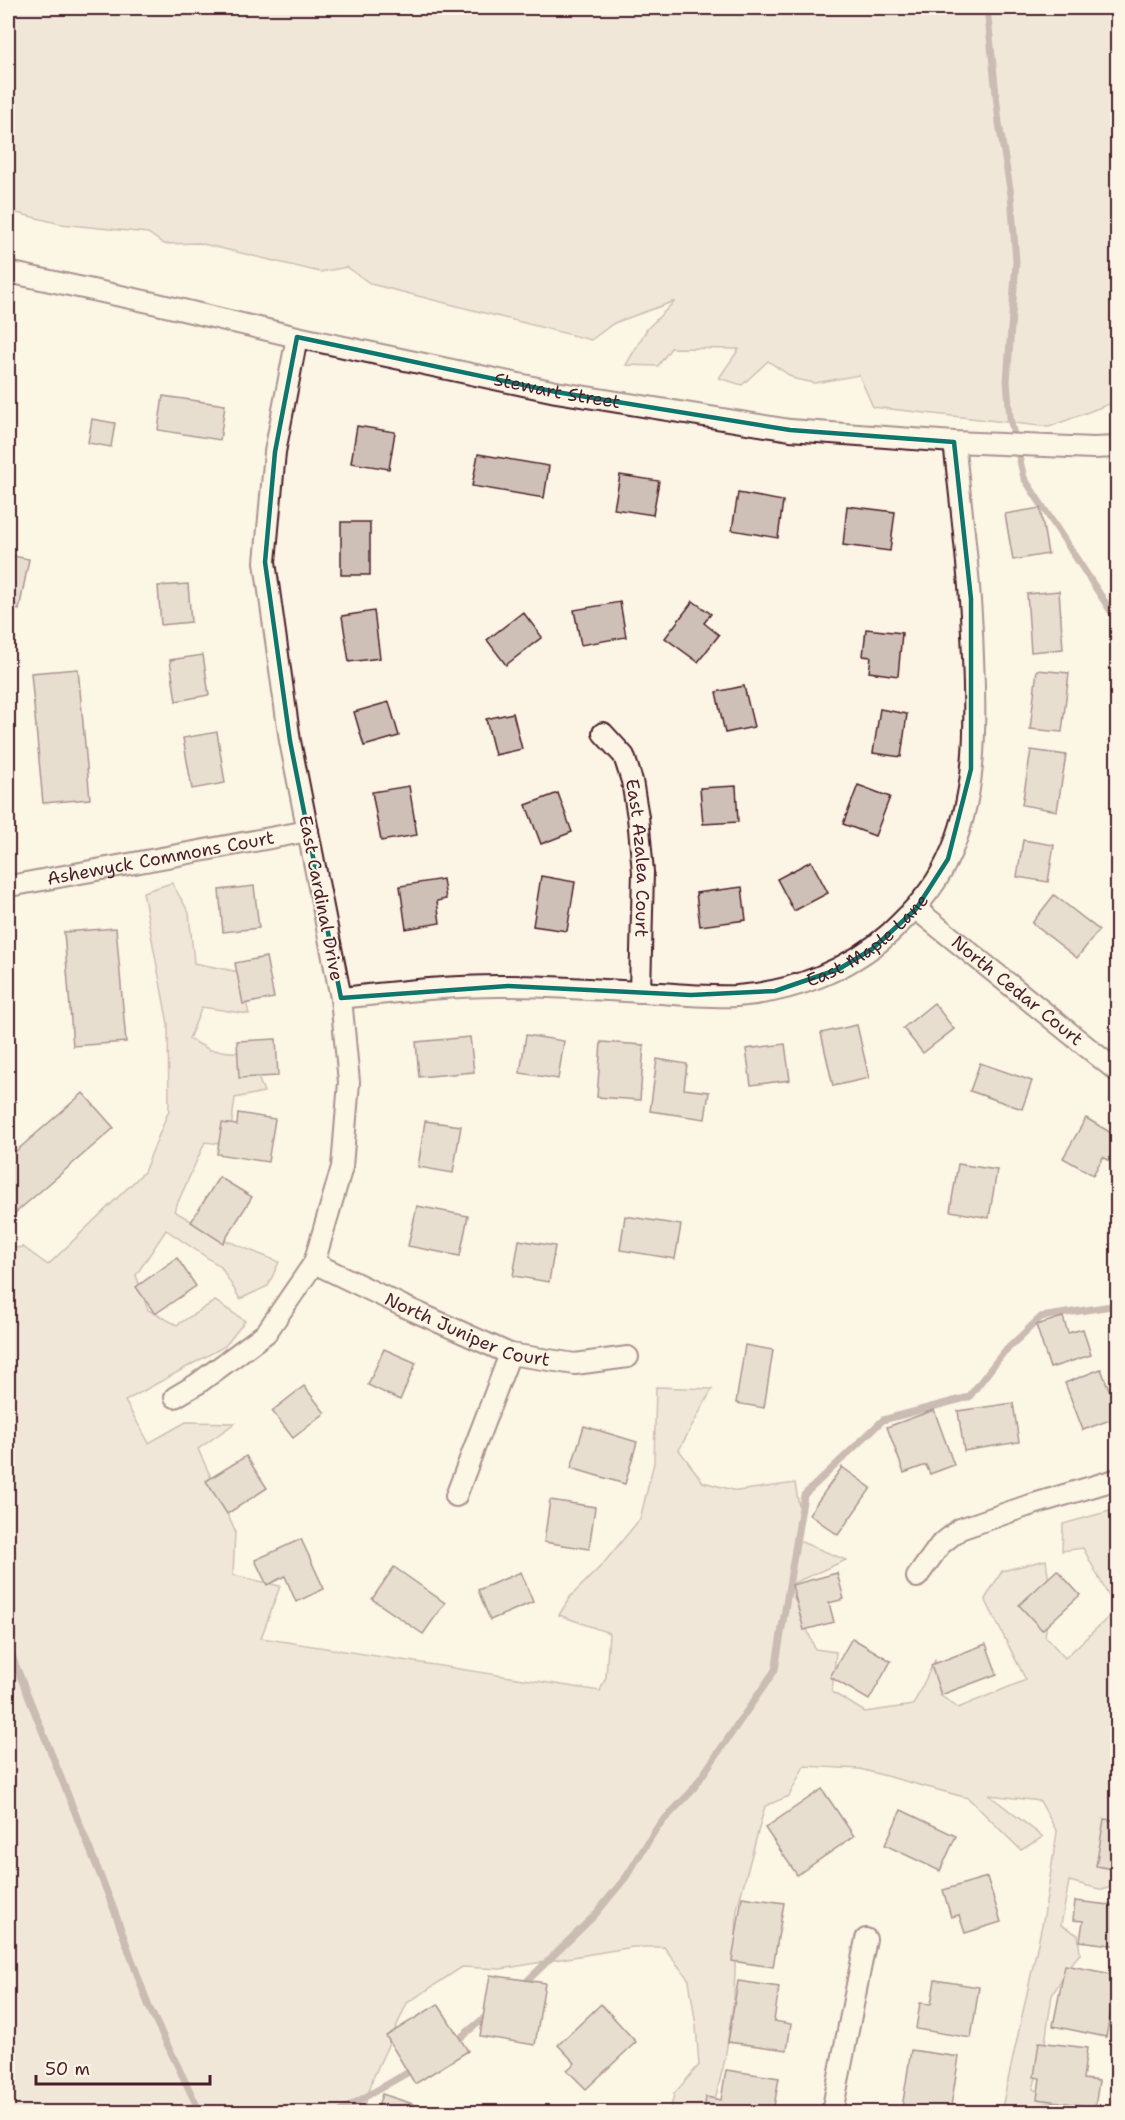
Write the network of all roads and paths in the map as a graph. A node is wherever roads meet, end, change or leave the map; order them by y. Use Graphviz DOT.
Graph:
graph roads {
  1 [pos="8,272"];
  2 [pos="297,337"];
  3 [pos="954,442"];
  4 [pos="1118,447"];
  5 [pos="603,733"];
  6 [pos="308,831"];
  7 [pos="15,885"];
  8 [pos="916,909"];
  9 [pos="640,992"];
  10 [pos="341,998"];
  11 [pos="1118,1072"];
  12 [pos="314,1263"];
  13 [pos="510,1354"];
  14 [pos="628,1357"];
  15 [pos="175,1397"];
  16 [pos="1118,1479"];
  17 [pos="456,1496"];
  18 [pos="917,1577"];
  19 [pos="866,1939"];
  20 [pos="832,2112"];
  1 -- 2 [label="street, Stewart Street"];
  2 -- 3 [label="street, Stewart Street"];
  2 -- 6 [label="street, East Cardinal Drive"];
  3 -- 4 [label="street, Stewart Street"];
  3 -- 8 [label="street, East Maple Lane"];
  5 -- 9 [label="street, East Azalea Court"];
  6 -- 7 [label="street, Ashewyck Commons Court"];
  6 -- 10 [label="street, East Cardinal Drive"];
  8 -- 9 [label="street, East Maple Lane"];
  8 -- 11 [label="street, North Cedar Court"];
  9 -- 10 [label="street, East Maple Lane"];
  10 -- 12 [label="street, East Cardinal Drive"];
  12 -- 13 [label="street, North Juniper Court"];
  12 -- 15 [label="street, East Cardinal Drive"];
  13 -- 14 [label="street, North Juniper Court"];
  13 -- 17 [label="street"];
  16 -- 18 [label="street"];
  19 -- 20 [label="street"];
}
